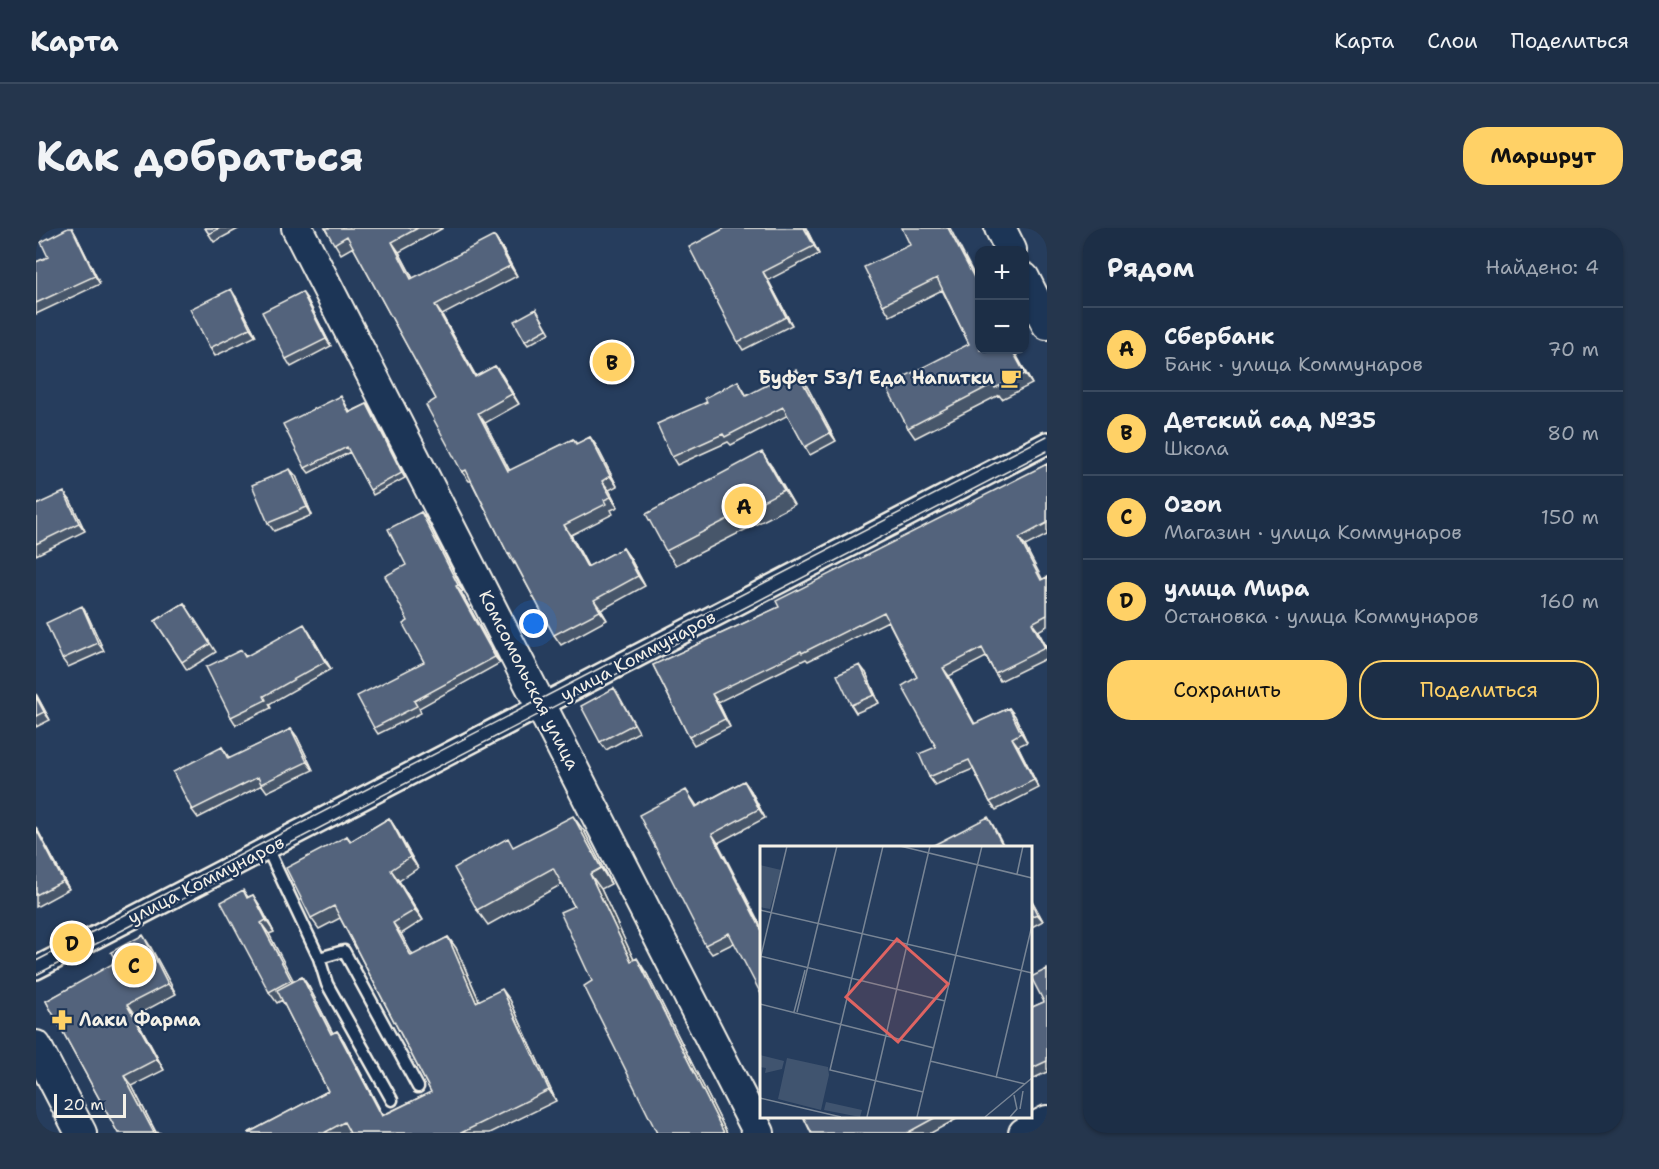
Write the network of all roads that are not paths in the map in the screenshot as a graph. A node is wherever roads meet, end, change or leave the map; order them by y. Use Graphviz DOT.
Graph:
graph roads {
  1 [pos="297,228"];
  2 [pos="1000,228"];
  3 [pos="1009,246"];
  4 [pos="1029,288"];
  5 [pos="1047,324"];
  6 [pos="1047,443"];
  7 [pos="543,706"];
  8 [pos="267,848"];
  9 [pos="319,958"];
  10 [pos="36,968"];
  11 [pos="36,1046"];
  12 [pos="36,1083"];
  13 [pos="418,1087"];
  14 [pos="392,1100"];
  15 [pos="1047,1121"];
  16 [pos="63,1133"];
  17 [pos="81,1133"];
  18 [pos="759,1133"];
  19 [pos="1024,1133"];
  1 -- 7 [label="street, Комсомольская улица"];
  2 -- 3 [label="street"];
  4 -- 5 [label="street"];
  6 -- 7 [label="street, улица Коммунаров"];
  7 -- 8 [label="street, улица Коммунаров"];
  7 -- 18 [label="street, Комсомольская улица"];
  8 -- 9 [label="lane"];
  8 -- 10 [label="street, улица Коммунаров"];
  9 -- 13 [label="lane"];
  9 -- 14 [label="lane"];
  11 -- 17 [label="street"];
  12 -- 16 [label="street"];
  15 -- 19 [label="street"];
}
